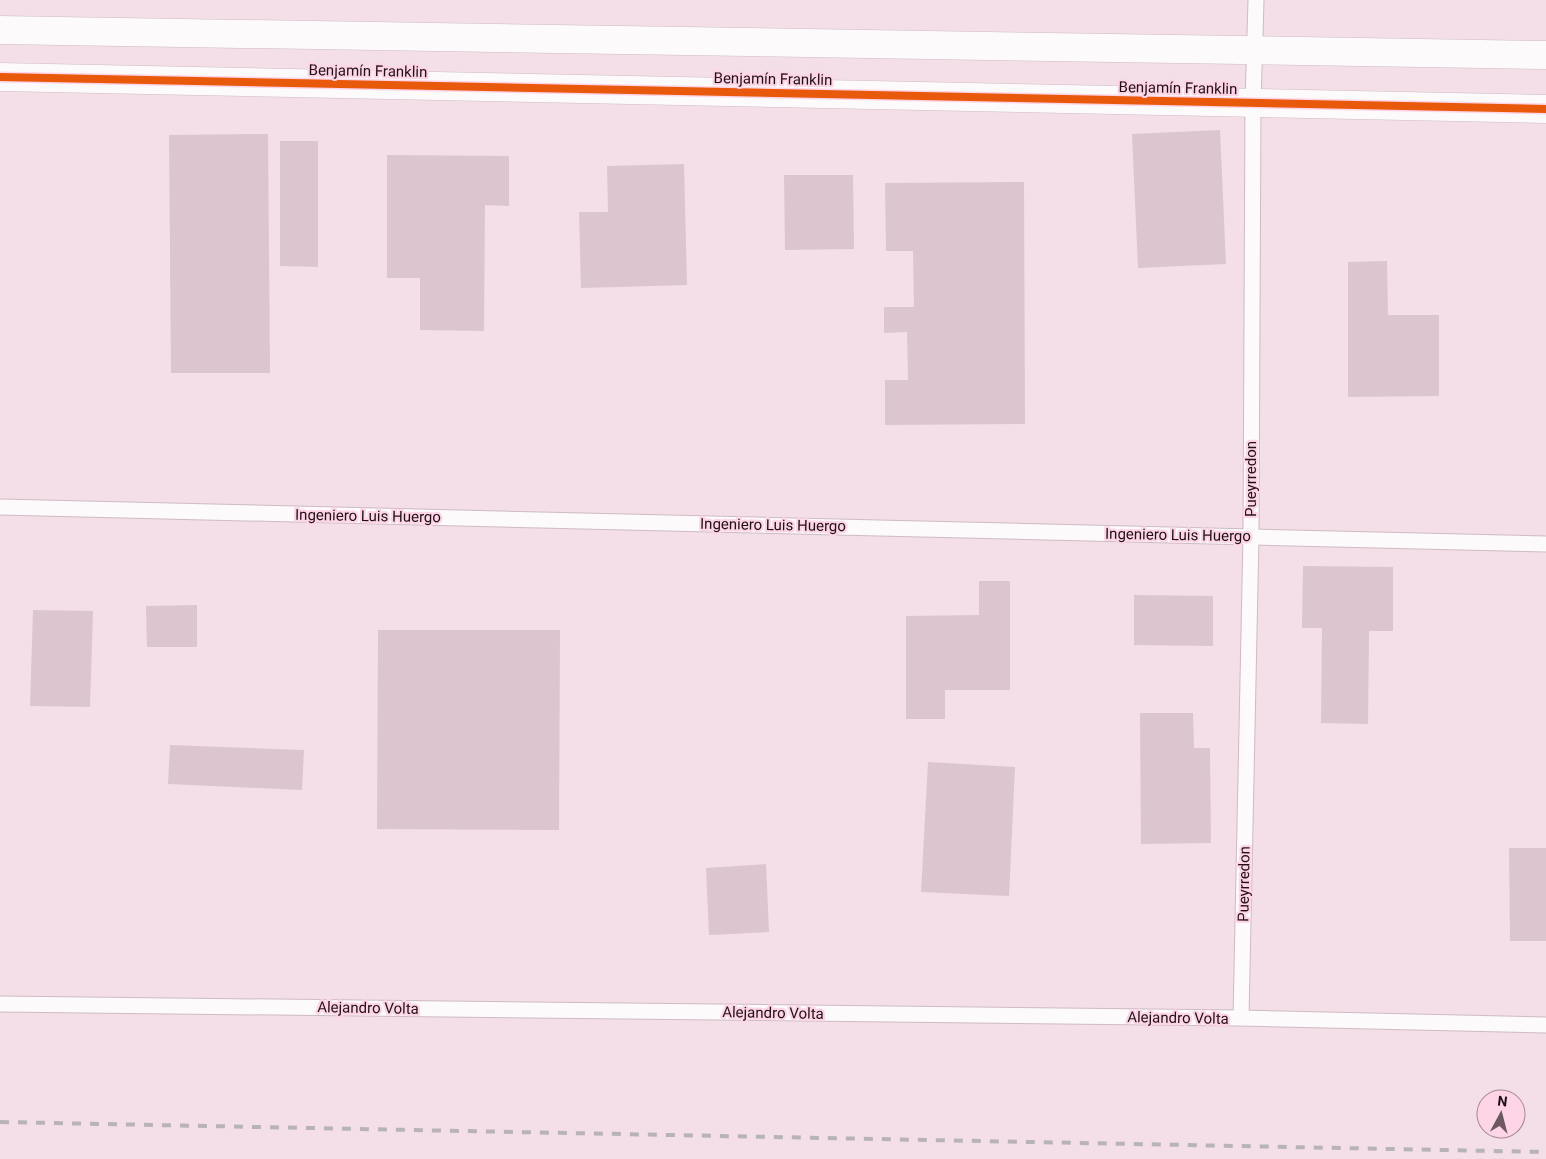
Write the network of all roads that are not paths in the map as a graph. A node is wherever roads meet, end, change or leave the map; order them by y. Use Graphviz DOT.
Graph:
graph roads {
  1 [pos="1256,0"];
  2 [pos="0,30"];
  3 [pos="1255,50"];
  4 [pos="1546,55"];
  5 [pos="0,76"];
  6 [pos="1253,103"];
  7 [pos="1546,109"];
  8 [pos="0,508"];
  9 [pos="1251,536"];
  10 [pos="1546,544"];
  11 [pos="0,1004"];
  12 [pos="1241,1018"];
  13 [pos="1546,1025"];
  1 -- 3 [label="lane, Pueyrredon"];
  2 -- 3 [label="street"];
  3 -- 4 [label="street"];
  3 -- 6 [label="lane, Pueyrredon"];
  5 -- 6 [label="street, Benjamín Franklin"];
  6 -- 7 [label="street, Benjamín Franklin"];
  6 -- 9 [label="lane, Pueyrredon"];
  8 -- 9 [label="lane, Ingeniero Luis Huergo"];
  9 -- 10 [label="lane, Ingeniero Luis Huergo"];
  9 -- 12 [label="lane, Pueyrredon"];
  11 -- 12 [label="lane, Alejandro Volta"];
  12 -- 13 [label="lane, Alejandro Volta"];
}
